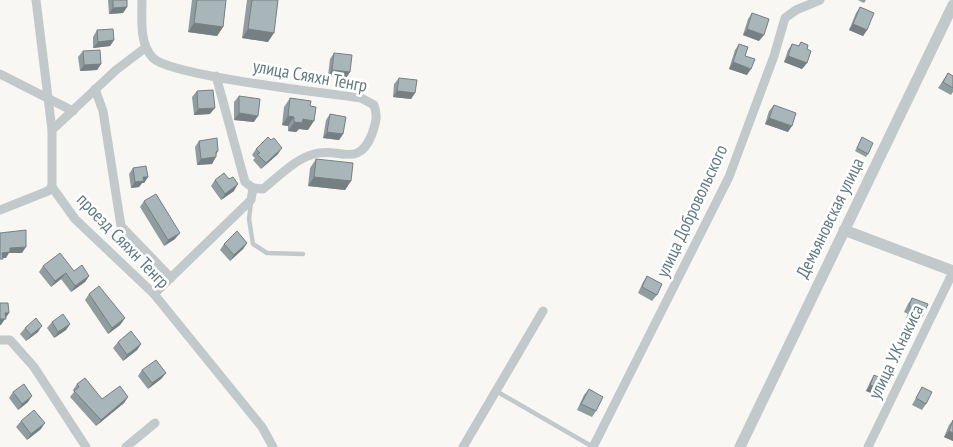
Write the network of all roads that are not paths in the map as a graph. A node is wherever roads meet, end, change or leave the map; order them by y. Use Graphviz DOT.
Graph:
graph roads {
  1 [pos="36,0"];
  2 [pos="142,0"];
  3 [pos="820,0"];
  4 [pos="953,5"];
  5 [pos="145,48"];
  6 [pos="0,74"];
  7 [pos="216,76"];
  8 [pos="96,89"];
  9 [pos="48,98"];
  10 [pos="73,111"];
  11 [pos="52,130"];
  12 [pos="52,186"];
  13 [pos="253,188"];
  14 [pos="251,200"];
  15 [pos="0,210"];
  16 [pos="844,230"];
  17 [pos="304,254"];
  18 [pos="953,271"];
  19 [pos="171,278"];
  20 [pos="154,294"];
  21 [pos="543,311"];
  22 [pos="0,340"];
  23 [pos="496,391"];
  24 [pos="155,423"];
  25 [pos="86,447"];
  26 [pos="126,447"];
  27 [pos="273,447"];
  28 [pos="463,447"];
  29 [pos="593,447"];
  30 [pos="740,447"];
  31 [pos="868,447"];
  1 -- 9 [label="street"];
  2 -- 5 [label="street"];
  3 -- 29 [label="street, улица Добровольского"];
  4 -- 16 [label="street, Демьяновская улица"];
  5 -- 7 [label="street, улица Сяяхн Тенгр"];
  5 -- 8 [label="street"];
  6 -- 9 [label="street"];
  7 -- 13 [label="street"];
  7 -- 13 [label="street, улица Сяяхн Тенгр"];
  8 -- 10 [label="street"];
  8 -- 19 [label="street"];
  9 -- 10 [label="street"];
  9 -- 11 [label="street"];
  10 -- 11 [label="street"];
  11 -- 12 [label="street"];
  12 -- 15 [label="street"];
  12 -- 20 [label="street, проезд Сяяхн Тенгр"];
  13 -- 14 [label="street"];
  14 -- 17 [label="lane"];
  14 -- 19 [label="street"];
  16 -- 18 [label="street"];
  16 -- 30 [label="street, Демьяновская улица"];
  18 -- 31 [label="street, улица У.Кнакиса"];
  19 -- 20 [label="street"];
  20 -- 27 [label="street, проезд Сяяхн Тенгр"];
  21 -- 23 [label="street"];
  22 -- 25 [label="street"];
  23 -- 28 [label="street"];
  23 -- 29 [label="lane"];
  24 -- 26 [label="street"];
}
